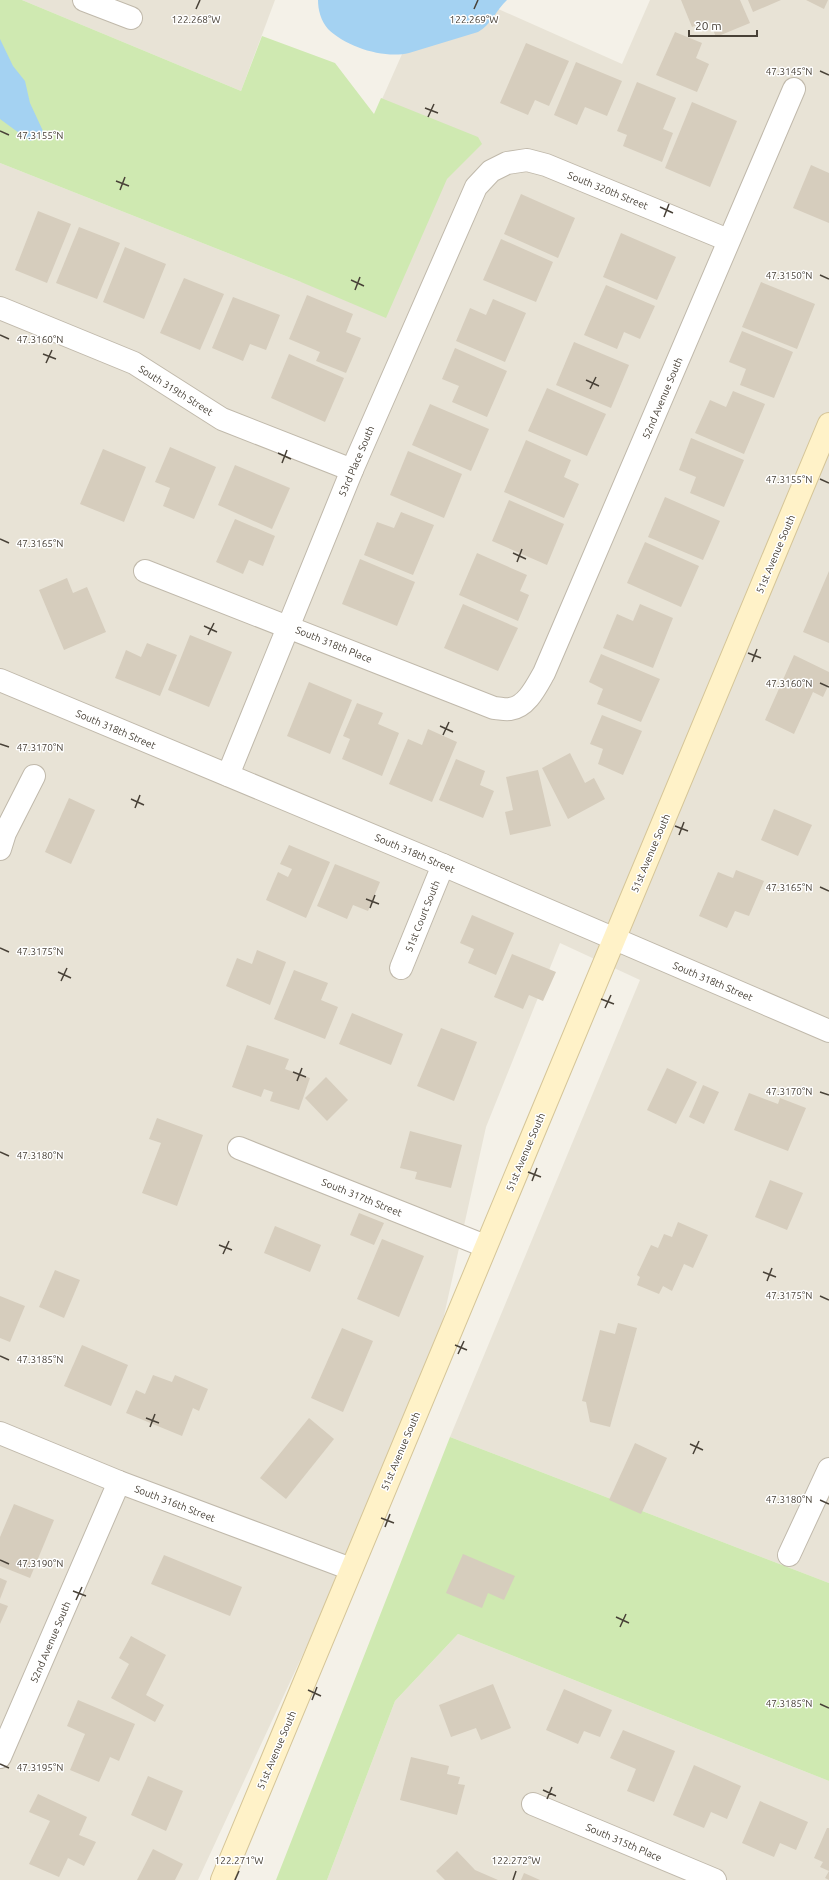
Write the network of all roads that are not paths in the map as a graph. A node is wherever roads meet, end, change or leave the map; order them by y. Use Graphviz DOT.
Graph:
graph roads {
  1 [pos="84,0"];
  2 [pos="131,18"];
  3 [pos="794,89"];
  4 [pos="508,163"];
  5 [pos="728,240"];
  6 [pos="0,308"];
  7 [pos="829,424"];
  8 [pos="352,470"];
  9 [pos="146,571"];
  10 [pos="289,626"];
  11 [pos="0,680"];
  12 [pos="522,703"];
  13 [pos="228,775"];
  14 [pos="34,776"];
  15 [pos="0,849"];
  16 [pos="443,865"];
  17 [pos="614,939"];
  18 [pos="401,968"];
  19 [pos="829,1031"];
  20 [pos="239,1148"];
  21 [pos="485,1246"];
  22 [pos="0,1433"];
  23 [pos="829,1469"];
  24 [pos="119,1482"];
  25 [pos="789,1555"];
  26 [pos="351,1569"];
  27 [pos="0,1757"];
  28 [pos="534,1804"];
  29 [pos="222,1880"];
  30 [pos="715,1880"];
  1 -- 2 [label="street"];
  3 -- 5 [label="street, 52nd Avenue South"];
  4 -- 5 [label="street, South 320th Street"];
  4 -- 8 [label="street, 53rd Place South"];
  5 -- 12 [label="street, 52nd Avenue South"];
  6 -- 8 [label="street, South 319th Street"];
  7 -- 17 [label="main road, 51st Avenue South"];
  8 -- 10 [label="street, 53rd Place South"];
  9 -- 10 [label="street, South 318th Place"];
  10 -- 12 [label="street, South 318th Place"];
  10 -- 13 [label="street, 53rd Place South"];
  11 -- 13 [label="street, South 318th Street"];
  13 -- 16 [label="street, South 318th Street"];
  14 -- 15 [label="street"];
  16 -- 17 [label="street, South 318th Street"];
  16 -- 18 [label="street, 51st Court South"];
  17 -- 19 [label="street, South 318th Street"];
  17 -- 21 [label="main road, 51st Avenue South"];
  20 -- 21 [label="street, South 317th Street"];
  21 -- 26 [label="main road, 51st Avenue South"];
  22 -- 24 [label="street, South 316th Street"];
  23 -- 25 [label="street"];
  24 -- 26 [label="street, South 316th Street"];
  24 -- 27 [label="street, 52nd Avenue South"];
  26 -- 29 [label="main road, 51st Avenue South"];
  28 -- 30 [label="street, South 315th Place"];
}
